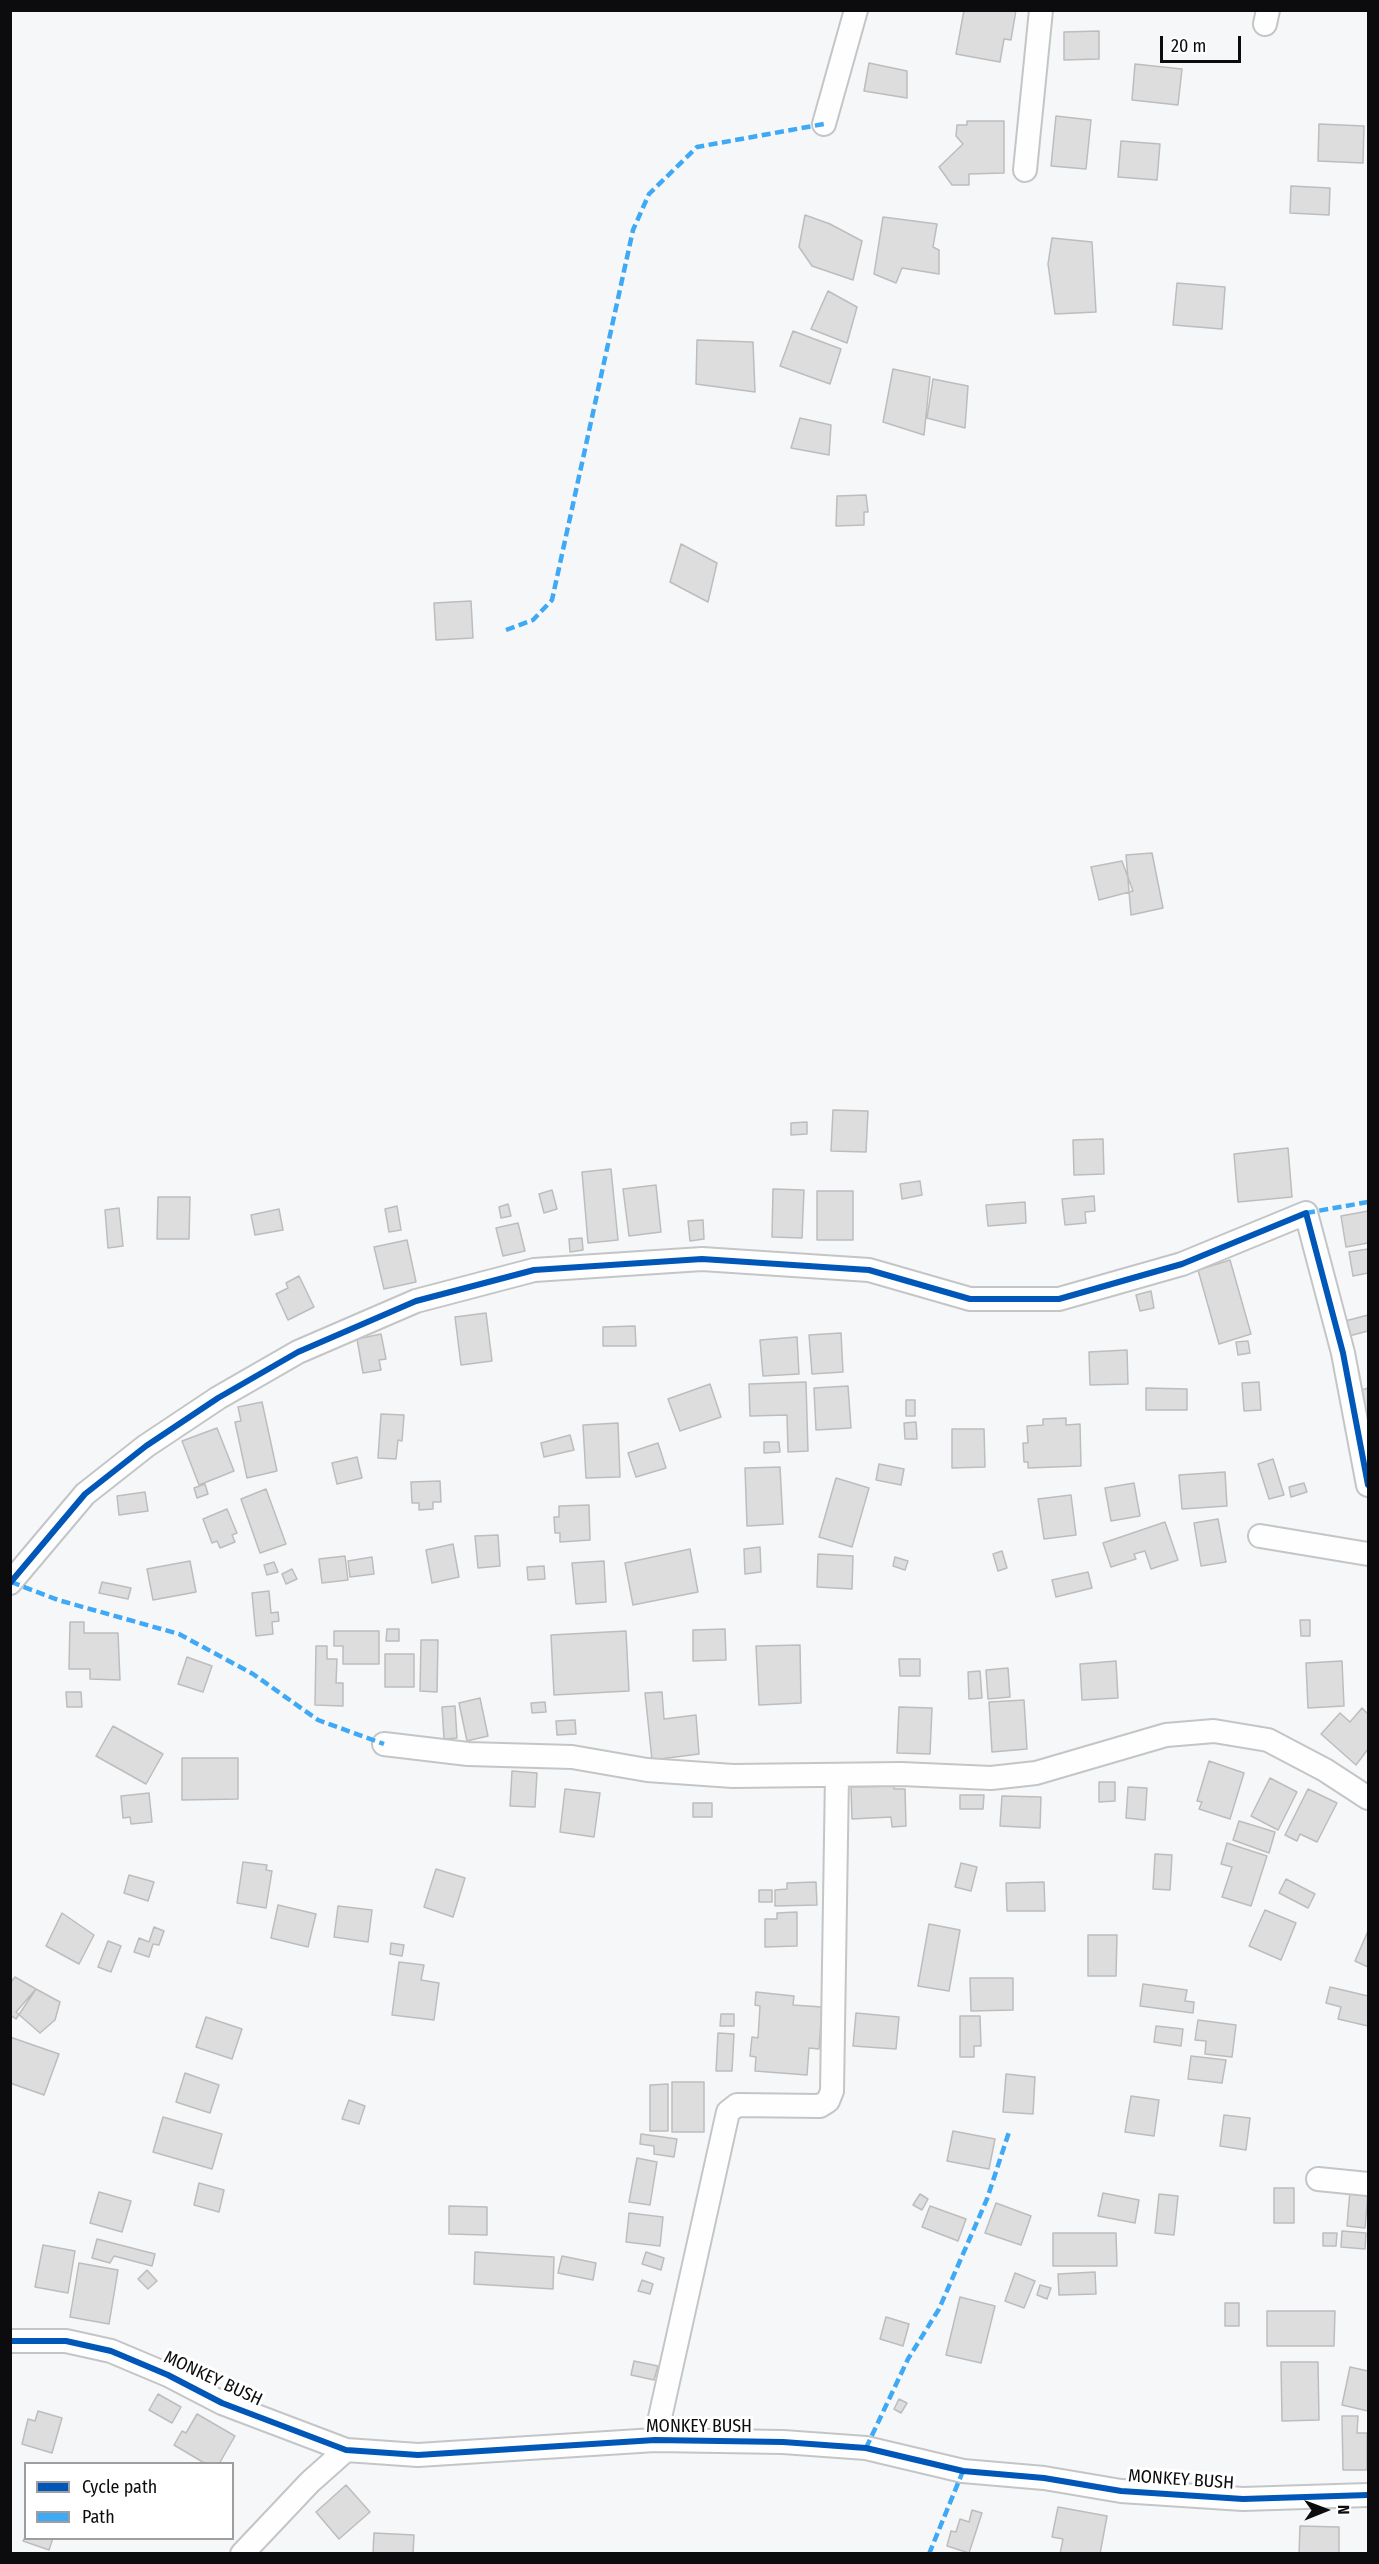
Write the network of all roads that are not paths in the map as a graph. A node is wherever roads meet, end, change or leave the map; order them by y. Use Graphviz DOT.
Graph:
graph roads {
  1 [pos="856,10"];
  2 [pos="1041,10"];
  3 [pos="824,123"];
  4 [pos="1024,170"];
  5 [pos="1368,1480"];
  6 [pos="1260,1536"];
  7 [pos="1368,1554"];
  8 [pos="10,1582"];
  9 [pos="384,1744"];
  10 [pos="837,1775"];
  11 [pos="1368,1798"];
  12 [pos="1318,2180"];
  13 [pos="1368,2184"];
  14 [pos="10,2341"];
  15 [pos="655,2440"];
  16 [pos="346,2450"];
  17 [pos="1368,2495"];
  18 [pos="242,2553"];
  1 -- 3 [label="street"];
  2 -- 4 [label="street"];
  5 -- 8 [label="street"];
  6 -- 7 [label="street"];
  9 -- 10 [label="street"];
  10 -- 11 [label="street"];
  10 -- 15 [label="street"];
  12 -- 13 [label="street"];
  14 -- 16 [label="street, MONKEY BUSH"];
  15 -- 16 [label="street, MONKEY BUSH"];
  15 -- 17 [label="street, MONKEY BUSH"];
  16 -- 18 [label="street"];
}
